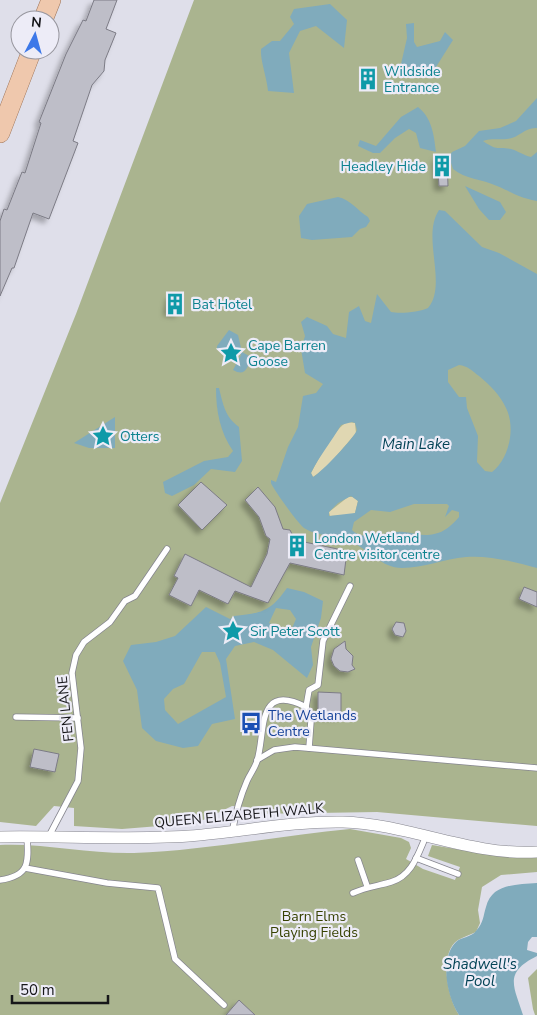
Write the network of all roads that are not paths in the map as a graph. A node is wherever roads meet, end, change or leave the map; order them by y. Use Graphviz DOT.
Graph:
graph roads {
  1 [pos="28,60"];
  2 [pos="0,133"];
  3 [pos="166,549"];
  4 [pos="350,586"];
  5 [pos="306,707"];
  6 [pos="16,717"];
  7 [pos="78,718"];
  8 [pos="309,748"];
  9 [pos="257,760"];
  10 [pos="537,768"];
  11 [pos="232,833"];
  12 [pos="49,836"];
  13 [pos="426,836"];
  14 [pos="0,837"];
  15 [pos="27,837"];
  16 [pos="537,852"];
  17 [pos="416,858"];
  18 [pos="358,860"];
  19 [pos="25,868"];
  20 [pos="458,874"];
  21 [pos="0,880"];
  22 [pos="367,886"];
  23 [pos="353,893"];
  24 [pos="224,1005"];
  1 -- 2 [label="main road"];
  3 -- 7 [label="lane, FEN LANE"];
  4 -- 5 [label="lane"];
  5 -- 8 [label="lane"];
  5 -- 9 [label="lane"];
  6 -- 7 [label="lane"];
  7 -- 12 [label="lane, FEN LANE"];
  8 -- 9 [label="lane"];
  8 -- 10 [label="lane"];
  9 -- 11 [label="lane"];
  11 -- 12 [label="street, QUEEN ELIZABETH WALK"];
  11 -- 13 [label="street, QUEEN ELIZABETH WALK"];
  12 -- 15 [label="street, QUEEN ELIZABETH WALK"];
  13 -- 16 [label="street, QUEEN ELIZABETH WALK"];
  13 -- 17 [label="lane"];
  14 -- 15 [label="street, QUEEN ELIZABETH WALK"];
  15 -- 19 [label="lane"];
  17 -- 20 [label="lane"];
  17 -- 22 [label="lane"];
  18 -- 22 [label="lane"];
  19 -- 21 [label="lane"];
  19 -- 24 [label="lane"];
  22 -- 23 [label="lane"];
}
